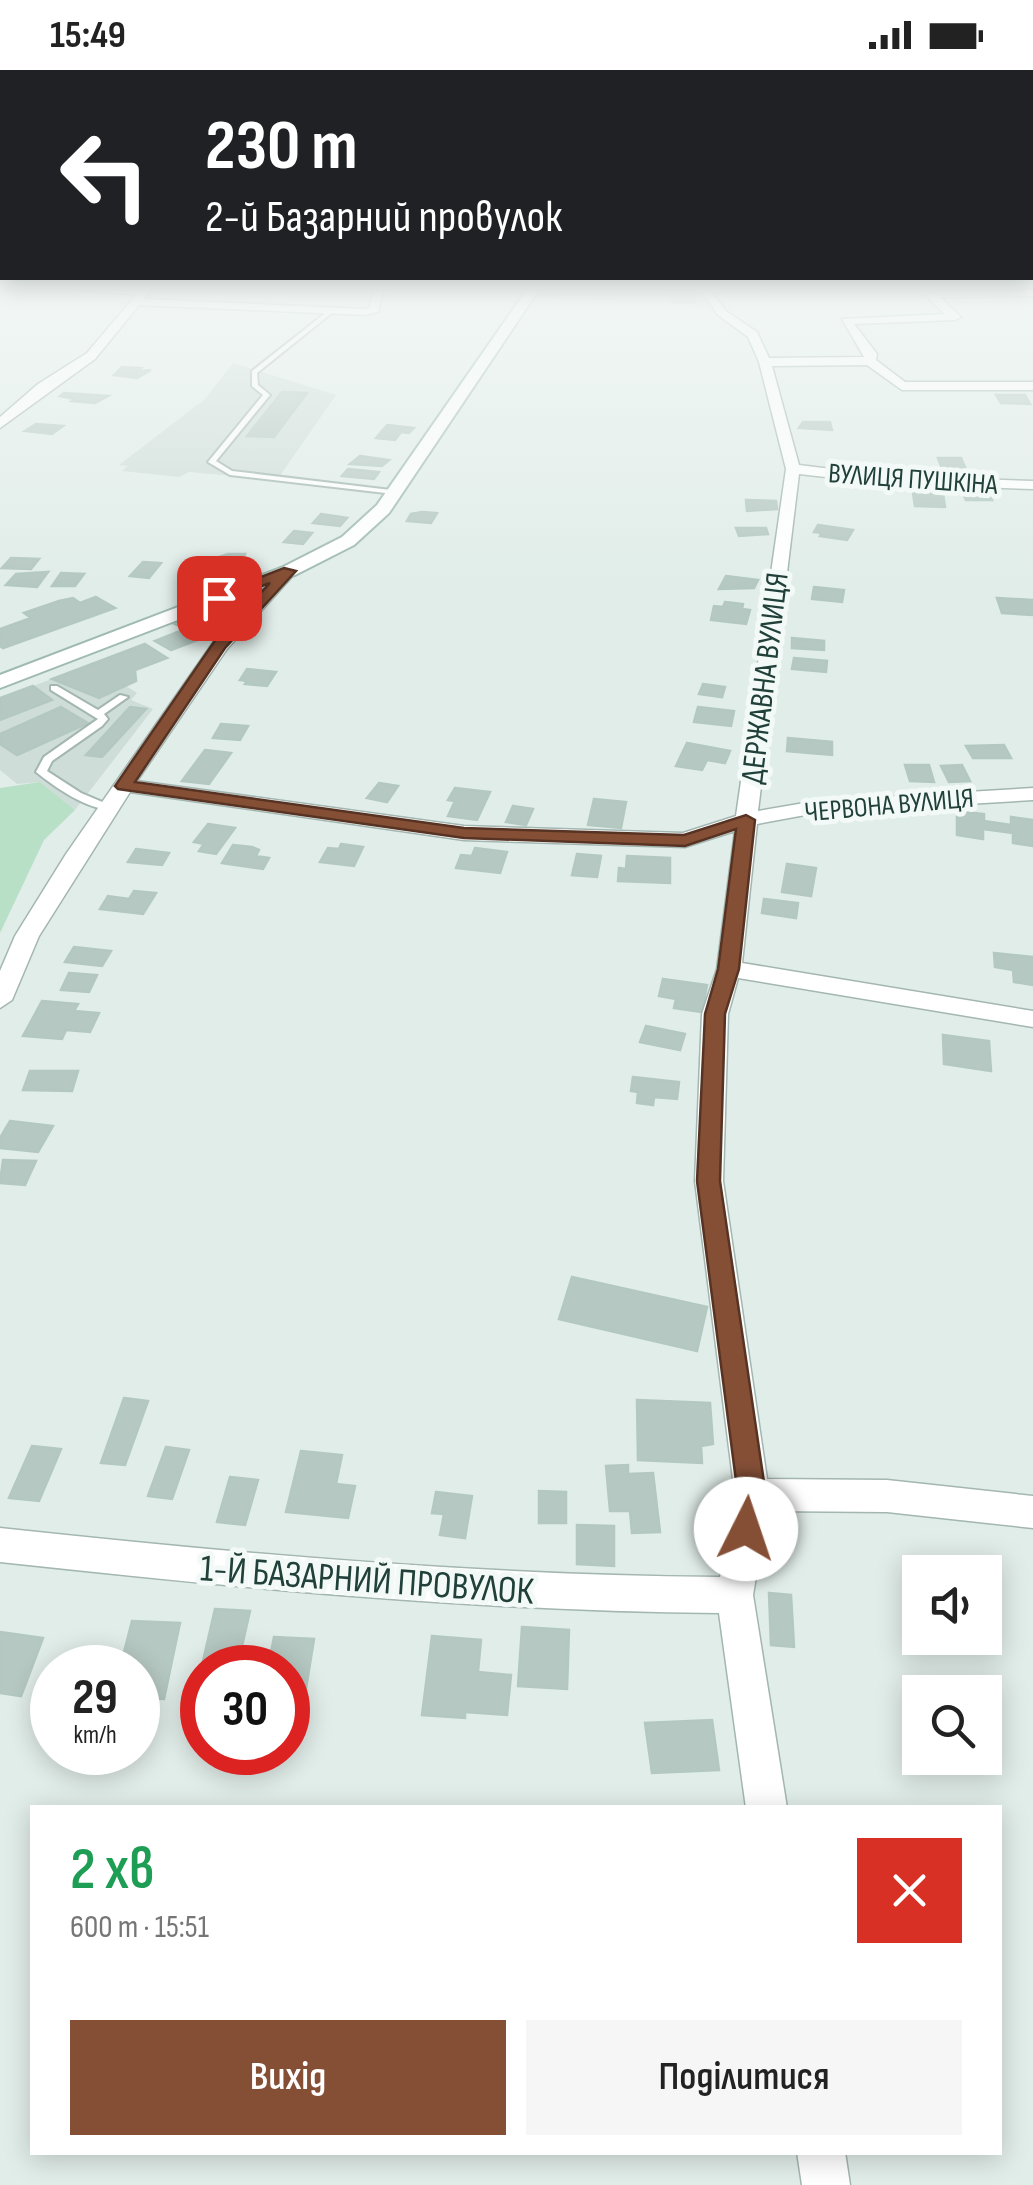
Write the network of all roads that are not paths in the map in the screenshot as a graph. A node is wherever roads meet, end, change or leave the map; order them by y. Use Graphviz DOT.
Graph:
graph roads {
  1 [pos="45,387"];
  2 [pos="256,387"];
  3 [pos="465,387"];
  4 [pos="771,387"];
  5 [pos="0,424"];
  6 [pos="793,469"];
  7 [pos="1033,485"];
  8 [pos="392,492"];
  9 [pos="289,571"];
  10 [pos="0,682"];
  11 [pos="54,688"];
  12 [pos="123,697"];
  13 [pos="98,714"];
  14 [pos="124,786"];
  15 [pos="1033,794"];
  16 [pos="108,808"];
  17 [pos="746,820"];
  18 [pos="728,969"];
  19 [pos="0,1000"];
  20 [pos="1033,1018"];
  21 [pos="752,1496"];
  22 [pos="1033,1512"];
  23 [pos="0,1545"];
  24 [pos="734,1595"];
  25 [pos="768,1805"];
  26 [pos="821,2155"];
  27 [pos="826,2185"];
  1 -- 5 [label="street"];
  2 -- 8 [label="lane"];
  3 -- 8 [label="main road"];
  4 -- 6 [label="street, ДЕРЖАВНА ВУЛИЦЯ"];
  6 -- 7 [label="street, ВУЛИЦЯ ПУШКІНА"];
  6 -- 17 [label="street, ДЕРЖАВНА ВУЛИЦЯ"];
  8 -- 9 [label="main road"];
  9 -- 10 [label="main road"];
  9 -- 14 [label="street"];
  11 -- 13 [label="lane"];
  12 -- 13 [label="lane"];
  13 -- 16 [label="lane"];
  14 -- 16 [label="street"];
  14 -- 17 [label="street, ЧЕРВОНА ВУЛИЦЯ"];
  15 -- 17 [label="street, ЧЕРВОНА ВУЛИЦЯ"];
  16 -- 19 [label="street"];
  17 -- 18 [label="street, ДЕРЖАВНА ВУЛИЦЯ"];
  18 -- 20 [label="street"];
  18 -- 21 [label="street, ДЕРЖАВНА ВУЛИЦЯ"];
  21 -- 22 [label="street"];
  21 -- 24 [label="street, ДЕРЖАВНА ВУЛИЦЯ"];
  23 -- 24 [label="street, 1-Й БАЗАРНИЙ ПРОВУЛОК"];
  24 -- 25 [label="street, ДЕРЖАВНА ВУЛИЦЯ"];
  26 -- 27 [label="street"];
}
